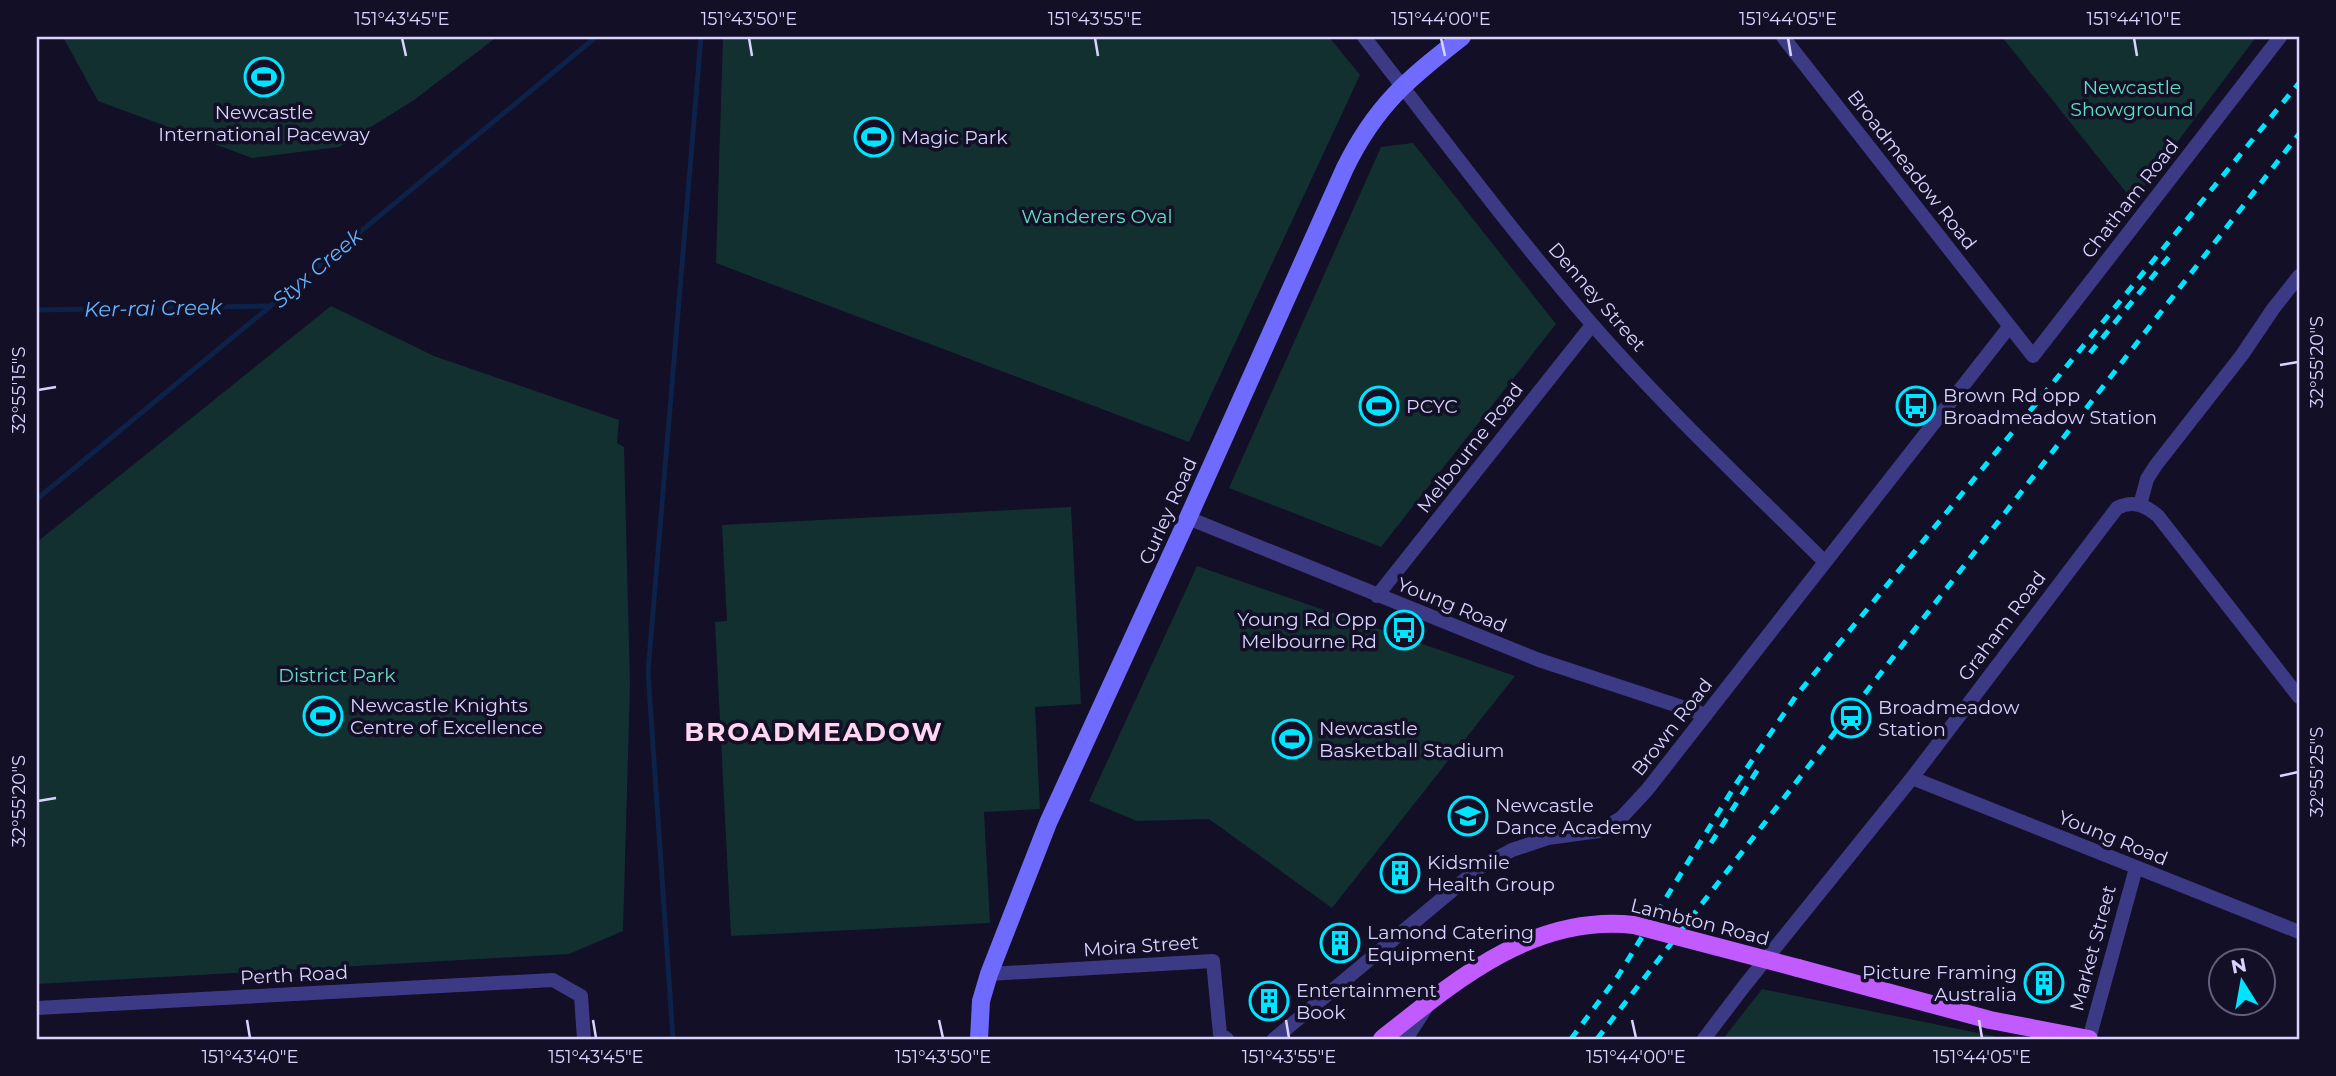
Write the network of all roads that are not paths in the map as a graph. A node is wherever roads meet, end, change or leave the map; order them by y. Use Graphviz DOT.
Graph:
graph roads {
  1 [pos="1364,37"];
  2 [pos="1462,37"];
  3 [pos="1783,37"];
  4 [pos="2280,37"];
  5 [pos="1401,86"];
  6 [pos="2299,276"];
  7 [pos="1592,325"];
  8 [pos="2010,327"];
  9 [pos="2140,505"];
  10 [pos="1188,518"];
  11 [pos="1825,562"];
  12 [pos="1377,596"];
  13 [pos="2299,697"];
  14 [pos="1706,715"];
  15 [pos="1912,778"];
  16 [pos="2136,868"];
  17 [pos="2299,932"];
  18 [pos="989,974"];
  19 [pos="1430,1000"];
  20 [pos="37,1008"];
  21 [pos="1990,1020"];
  22 [pos="584,1039"];
  23 [pos="979,1039"];
  24 [pos="1227,1039"];
  25 [pos="1274,1039"];
  26 [pos="1382,1039"];
  27 [pos="1406,1039"];
  28 [pos="1704,1039"];
  29 [pos="2042,1039"];
  30 [pos="2089,1039"];
  1 -- 5 [label="street, Denney Street"];
  2 -- 5 [label="street, Curley Road"];
  3 -- 8 [label="street, Broadmeadow Road"];
  4 -- 8 [label="street, Chatham Road"];
  5 -- 7 [label="street, Denney Street"];
  5 -- 10 [label="street, Curley Road"];
  6 -- 9 [label="street"];
  7 -- 11 [label="street, Denney Street"];
  7 -- 12 [label="street, Melbourne Road"];
  8 -- 11 [label="street, Brown Road"];
  9 -- 13 [label="street"];
  9 -- 15 [label="street, Graham Road"];
  10 -- 12 [label="street, Young Road"];
  10 -- 18 [label="street, Curley Road"];
  11 -- 14 [label="street, Brown Road"];
  12 -- 14 [label="street, Young Road"];
  14 -- 25 [label="street, Brown Road"];
  15 -- 16 [label="street, Young Road"];
  15 -- 28 [label="street, Graham Road"];
  16 -- 17 [label="street, Young Road"];
  16 -- 30 [label="street, Market Street"];
  18 -- 23 [label="street, Curley Road"];
  18 -- 24 [label="street, Moira Street"];
  19 -- 21 [label="main road, Lambton Road, bridge"];
  19 -- 26 [label="main road, Lambton Road"];
  19 -- 27 [label="street"];
  20 -- 22 [label="street, Perth Road"];
  21 -- 29 [label="main road, Lambton Road"];
  21 -- 30 [label="main road, Lambton Road"];
}
